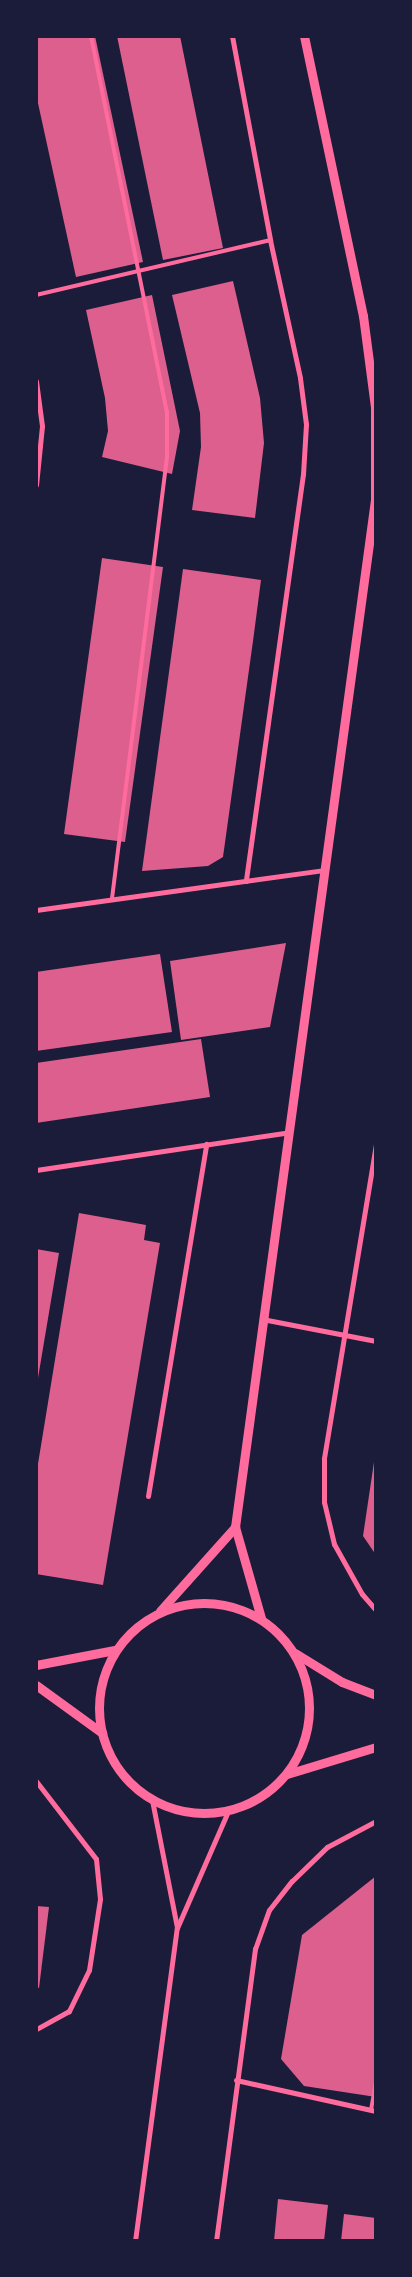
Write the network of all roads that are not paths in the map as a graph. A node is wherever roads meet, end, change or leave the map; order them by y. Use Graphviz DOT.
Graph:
graph roads {
  1 [pos="91,36"];
  2 [pos="232,36"];
  3 [pos="304,36"];
  4 [pos="270,240"];
  5 [pos="138,271"];
  6 [pos="36,295"];
  7 [pos="36,382"];
  8 [pos="36,485"];
  9 [pos="325,870"];
  10 [pos="246,881"];
  11 [pos="112,900"];
  12 [pos="36,910"];
  13 [pos="289,1132"];
  14 [pos="206,1144"];
  15 [pos="376,1144"];
  16 [pos="36,1170"];
  17 [pos="262,1319"];
  18 [pos="343,1336"];
  19 [pos="376,1341"];
  20 [pos="148,1496"];
  21 [pos="235,1527"];
  22 [pos="376,1610"];
  23 [pos="160,1611"];
  24 [pos="261,1618"];
  25 [pos="115,1650"];
  26 [pos="294,1652"];
  27 [pos="36,1665"];
  28 [pos="36,1685"];
  29 [pos="376,1695"];
  30 [pos="102,1733"];
  31 [pos="376,1747"];
  32 [pos="287,1774"];
  33 [pos="36,1781"];
  34 [pos="152,1800"];
  35 [pos="228,1811"];
  36 [pos="376,1821"];
  37 [pos="177,1928"];
  38 [pos="36,2028"];
  39 [pos="236,2080"];
  40 [pos="376,2083"];
  41 [pos="373,2111"];
  42 [pos="136,2241"];
  43 [pos="216,2241"];
  1 -- 5 [label="lane"];
  2 -- 4 [label="street"];
  3 -- 9 [label="street"];
  4 -- 5 [label="lane"];
  4 -- 10 [label="street"];
  5 -- 6 [label="lane"];
  5 -- 11 [label="lane"];
  7 -- 8 [label="street"];
  9 -- 10 [label="street"];
  9 -- 13 [label="street"];
  10 -- 11 [label="street"];
  11 -- 12 [label="street"];
  13 -- 14 [label="street"];
  13 -- 17 [label="street"];
  14 -- 16 [label="street"];
  14 -- 20 [label="street"];
  15 -- 18 [label="street"];
  17 -- 18 [label="street"];
  17 -- 21 [label="street"];
  18 -- 19 [label="street"];
  18 -- 22 [label="street"];
  21 -- 23 [label="street"];
  21 -- 24 [label="street"];
  23 -- 24 [label="street"];
  23 -- 25 [label="street"];
  24 -- 26 [label="street"];
  25 -- 27 [label="street"];
  25 -- 30 [label="street"];
  26 -- 29 [label="street"];
  26 -- 32 [label="street"];
  28 -- 30 [label="street"];
  30 -- 34 [label="street"];
  31 -- 32 [label="street"];
  32 -- 35 [label="street"];
  33 -- 38 [label="street"];
  34 -- 35 [label="street"];
  34 -- 37 [label="street"];
  35 -- 37 [label="street"];
  36 -- 39 [label="street"];
  37 -- 42 [label="street"];
  39 -- 41 [label="street"];
  39 -- 43 [label="street"];
  40 -- 41 [label="lane"];
}
